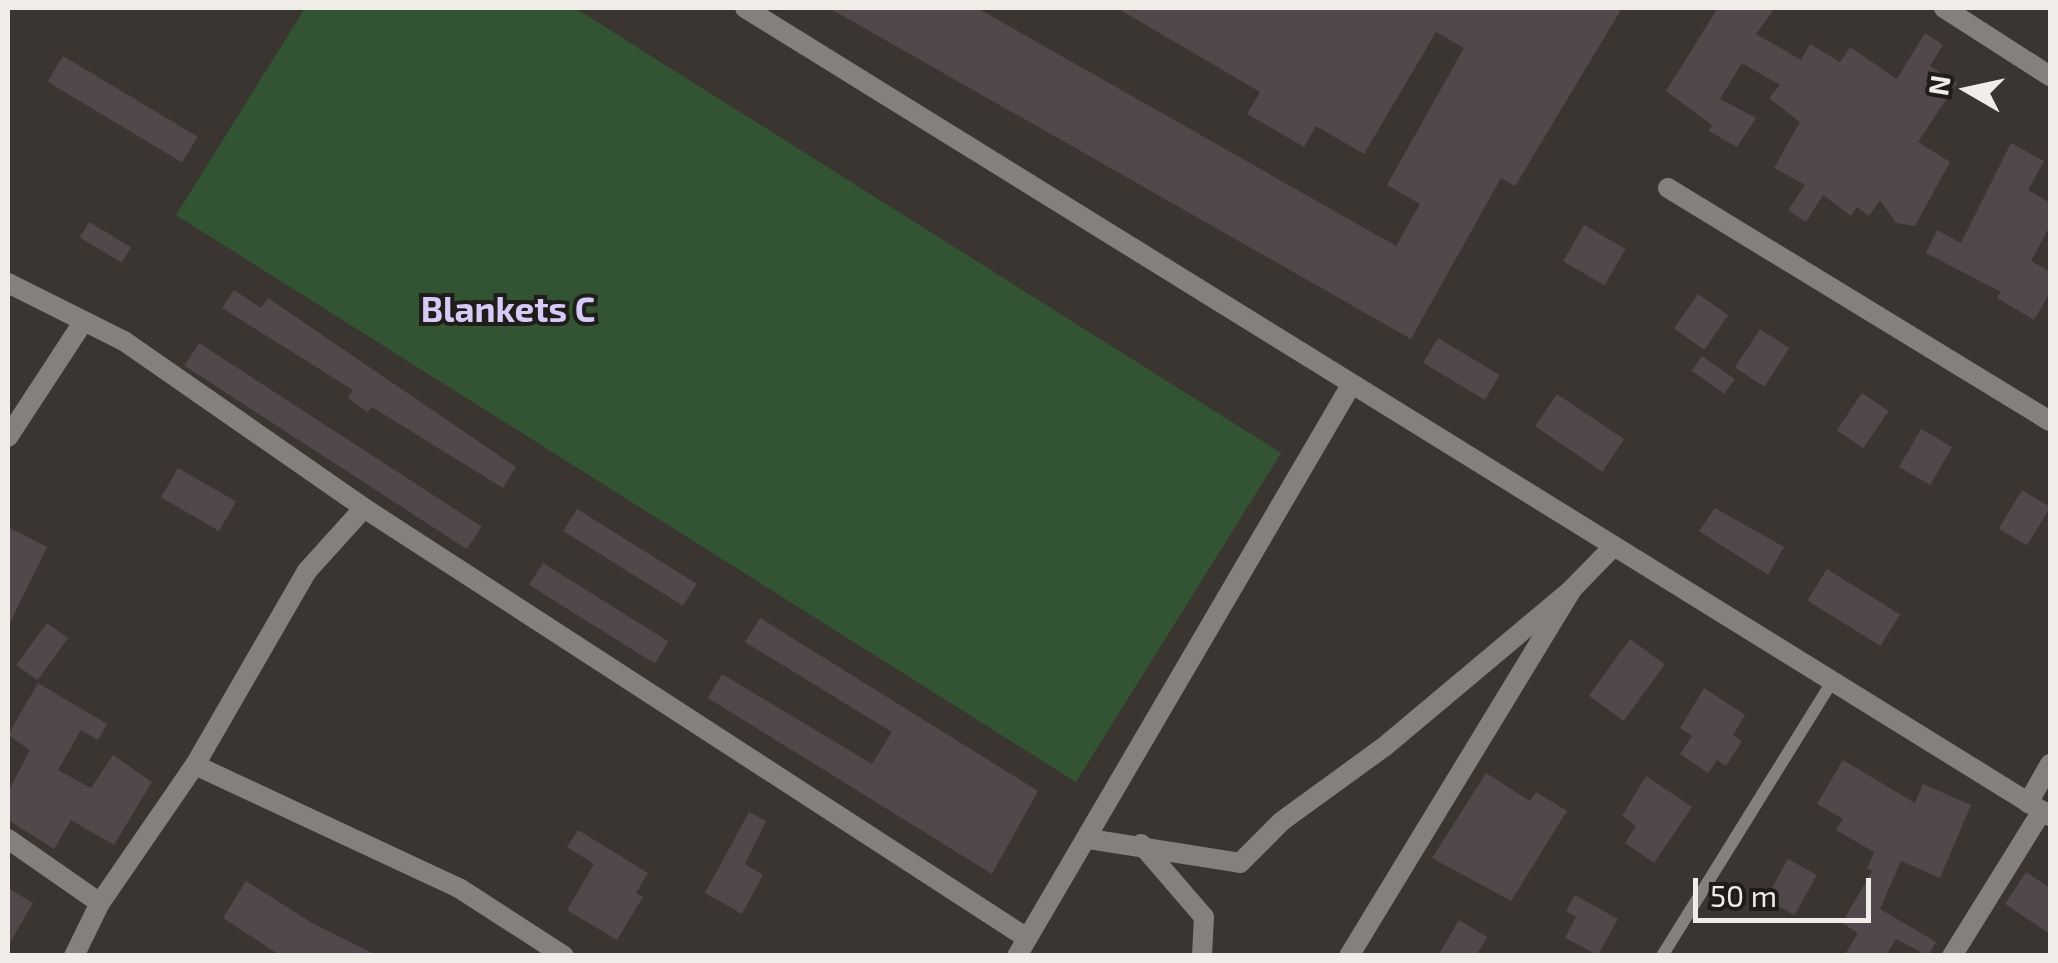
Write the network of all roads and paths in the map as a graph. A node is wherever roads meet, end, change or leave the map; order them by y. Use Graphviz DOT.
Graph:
graph roads {
  1 [pos="745,8"];
  2 [pos="1944,8"];
  3 [pos="2050,76"];
  4 [pos="1668,188"];
  5 [pos="8,282"];
  6 [pos="82,324"];
  7 [pos="1351,385"];
  8 [pos="2050,420"];
  9 [pos="8,437"];
  10 [pos="364,508"];
  11 [pos="1612,548"];
  12 [pos="1572,588"];
  13 [pos="1834,679"];
  14 [pos="2050,764"];
  15 [pos="195,765"];
  16 [pos="2040,810"];
  17 [pos="8,839"];
  18 [pos="1090,839"];
  19 [pos="1142,844"];
  20 [pos="100,904"];
  21 [pos="1022,947"];
  22 [pos="74,956"];
  23 [pos="564,956"];
  24 [pos="1202,956"];
  25 [pos="1349,956"];
  26 [pos="1662,956"];
  27 [pos="1952,956"];
  1 -- 7 [label="street"];
  2 -- 3 [label="street"];
  4 -- 8 [label="street"];
  5 -- 6 [label="street"];
  6 -- 9 [label="street"];
  6 -- 10 [label="street"];
  7 -- 11 [label="street"];
  7 -- 18 [label="street"];
  10 -- 15 [label="street"];
  10 -- 21 [label="street"];
  11 -- 12 [label="street"];
  11 -- 13 [label="street"];
  12 -- 19 [label="street"];
  12 -- 25 [label="street"];
  13 -- 16 [label="street"];
  13 -- 26 [label="lane"];
  14 -- 16 [label="street"];
  15 -- 20 [label="street"];
  15 -- 23 [label="street"];
  16 -- 27 [label="street"];
  17 -- 20 [label="street"];
  18 -- 19 [label="street"];
  18 -- 21 [label="street"];
  19 -- 24 [label="street"];
  20 -- 22 [label="street"];
}
